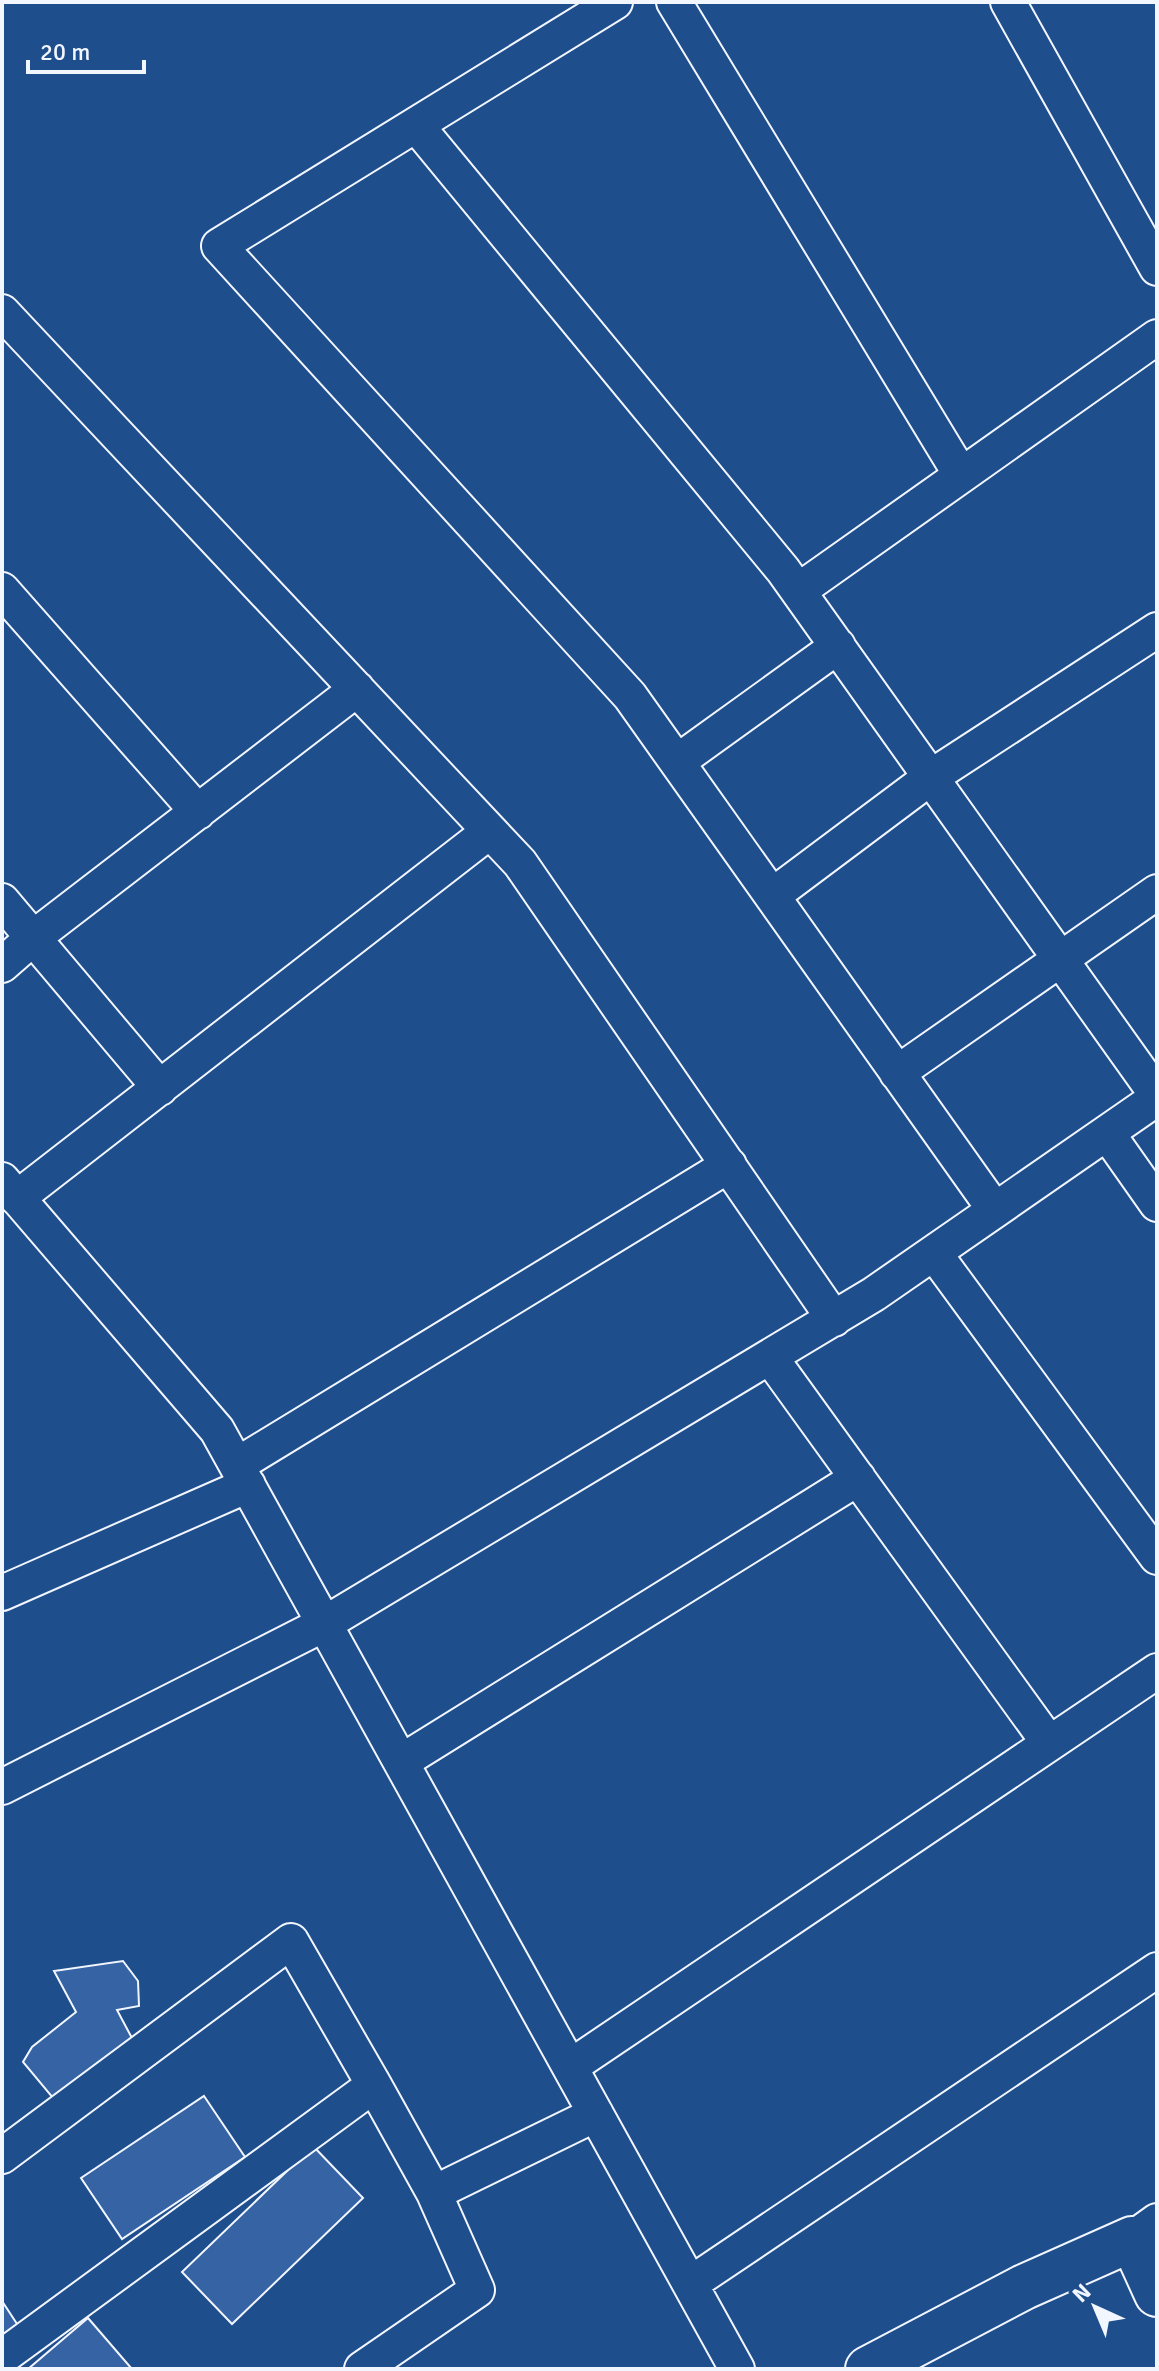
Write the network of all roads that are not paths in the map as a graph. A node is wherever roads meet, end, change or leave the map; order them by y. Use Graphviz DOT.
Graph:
graph roads {
  1 [pos="615,2"];
  2 [pos="674,2"];
  3 [pos="1008,2"];
  4 [pos="416,125"];
  5 [pos="1157,268"];
  6 [pos="2,312"];
  7 [pos="1157,337"];
  8 [pos="961,475"];
  9 [pos="2,590"];
  10 [pos="798,591"];
  11 [pos="1157,630"];
  12 [pos="838,646"];
  13 [pos="357,689"];
  14 [pos="677,762"];
  15 [pos="931,777"];
  16 [pos="198,812"];
  17 [pos="490,831"];
  18 [pos="1157,892"];
  19 [pos="772,896"];
  20 [pos="2,901"];
  21 [pos="33,938"];
  22 [pos="1060,958"];
  23 [pos="2,965"];
  24 [pos="897,1073"];
  25 [pos="160,1088"];
  26 [pos="1157,1096"];
  27 [pos="1107,1133"];
  28 [pos="729,1165"];
  29 [pos="10,1189"];
  30 [pos="1157,1204"];
  31 [pos="995,1210"];
  32 [pos="934,1253"];
  33 [pos="834,1319"];
  34 [pos="770,1357"];
  35 [pos="242,1475"];
  36 [pos="858,1478"];
  37 [pos="1157,1557"];
  38 [pos="2,1593"];
  39 [pos="324,1624"];
  40 [pos="1157,1671"];
  41 [pos="1049,1743"];
  42 [pos="401,1762"];
  43 [pos="2,1787"];
  44 [pos="1157,1970"];
  45 [pos="570,2067"];
  46 [pos="374,2085"];
  47 [pos="596,2114"];
  48 [pos="2,2156"];
  49 [pos="434,2193"];
  50 [pos="1145,2230"];
  51 [pos="690,2284"];
  52 [pos="1157,2294"];
  53 [pos="2,2357"];
  54 [pos="362,2369"];
  55 [pos="737,2369"];
  56 [pos="868,2369"];
  1 -- 4 [label="street"];
  2 -- 8 [label="street"];
  3 -- 5 [label="street"];
  4 -- 10 [label="street"];
  4 -- 14 [label="street"];
  6 -- 13 [label="street"];
  7 -- 8 [label="street"];
  8 -- 10 [label="street"];
  9 -- 16 [label="street"];
  10 -- 12 [label="street"];
  11 -- 15 [label="street"];
  12 -- 14 [label="street"];
  12 -- 15 [label="street"];
  13 -- 16 [label="street"];
  13 -- 17 [label="street"];
  14 -- 19 [label="street"];
  15 -- 19 [label="street"];
  15 -- 22 [label="street"];
  16 -- 21 [label="street"];
  17 -- 25 [label="street"];
  17 -- 28 [label="street"];
  18 -- 22 [label="street"];
  19 -- 24 [label="street"];
  20 -- 21 [label="street"];
  21 -- 23 [label="street"];
  21 -- 25 [label="street"];
  22 -- 24 [label="street"];
  22 -- 26 [label="street"];
  24 -- 31 [label="street"];
  25 -- 29 [label="street"];
  26 -- 27 [label="street"];
  27 -- 30 [label="street"];
  27 -- 31 [label="street"];
  28 -- 33 [label="street"];
  28 -- 35 [label="street"];
  29 -- 35 [label="street"];
  31 -- 32 [label="street"];
  32 -- 33 [label="street"];
  32 -- 37 [label="street"];
  33 -- 34 [label="street"];
  34 -- 36 [label="street"];
  34 -- 39 [label="street"];
  35 -- 38 [label="street"];
  35 -- 39 [label="street"];
  36 -- 41 [label="street"];
  36 -- 42 [label="street"];
  39 -- 42 [label="street"];
  39 -- 43 [label="street"];
  40 -- 41 [label="street"];
  41 -- 45 [label="street"];
  42 -- 45 [label="street"];
  44 -- 51 [label="street"];
  45 -- 47 [label="street"];
  46 -- 48 [label="street"];
  46 -- 49 [label="street"];
  46 -- 53 [label="street"];
  47 -- 49 [label="street"];
  47 -- 51 [label="street"];
  49 -- 54 [label="street"];
  50 -- 52 [label="street"];
  50 -- 56 [label="street"];
  51 -- 55 [label="street"];
}
